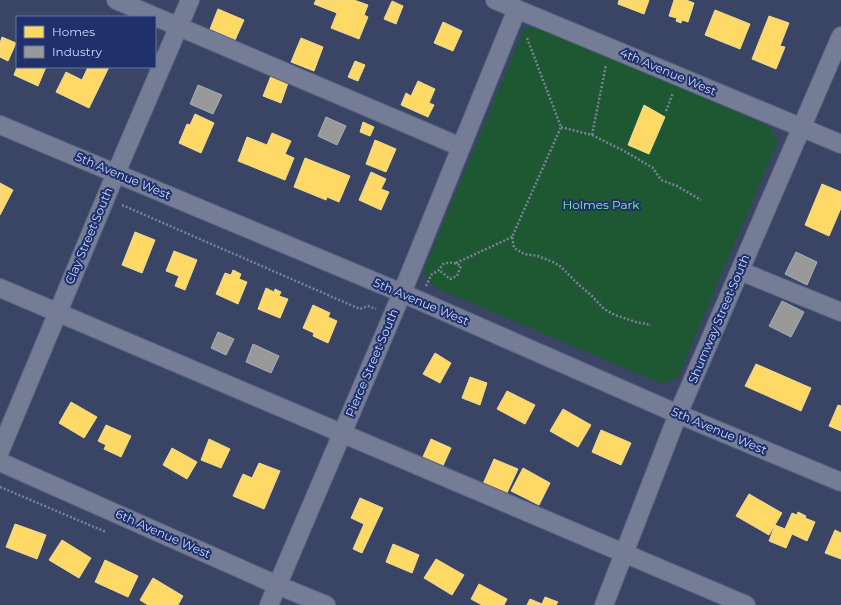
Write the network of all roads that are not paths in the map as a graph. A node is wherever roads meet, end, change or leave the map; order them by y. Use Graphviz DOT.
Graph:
graph roads {
  1 [pos="116,0"];
  2 [pos="190,0"];
  3 [pos="495,0"];
  4 [pos="517,9"];
  5 [pos="153,16"];
  6 [pos="156,17"];
  7 [pos="179,27"];
  8 [pos="841,36"];
  9 [pos="0,125"];
  10 [pos="802,127"];
  11 [pos="841,144"];
  12 [pos="461,147"];
  13 [pos="116,174"];
  14 [pos="740,271"];
  15 [pos="0,288"];
  16 [pos="402,293"];
  17 [pos="841,312"];
  18 [pos="58,313"];
  19 [pos="678,414"];
  20 [pos="342,433"];
  21 [pos="0,451"];
  22 [pos="0,462"];
  23 [pos="841,482"];
  24 [pos="624,554"];
  25 [pos="277,585"];
  26 [pos="269,605"];
  27 [pos="326,605"];
  28 [pos="604,605"];
  29 [pos="746,605"];
  1 -- 5 [label="street"];
  2 -- 7 [label="street, Clay Street South"];
  3 -- 4 [label="street, 4th Avenue West"];
  4 -- 10 [label="street, 4th Avenue West"];
  4 -- 12 [label="street, Pierce Street South"];
  6 -- 7 [label="street"];
  7 -- 12 [label="street"];
  7 -- 13 [label="street, Clay Street South"];
  8 -- 10 [label="street, Shumway Street South"];
  9 -- 13 [label="street, 5th Avenue West"];
  10 -- 11 [label="street, 4th Avenue West"];
  10 -- 14 [label="street, Shumway Street South"];
  12 -- 16 [label="street, Pierce Street South"];
  13 -- 16 [label="street, 5th Avenue West"];
  13 -- 18 [label="street, Clay Street South"];
  14 -- 17 [label="street"];
  14 -- 19 [label="street, Shumway Street South"];
  15 -- 18 [label="street"];
  16 -- 19 [label="street, 5th Avenue West"];
  16 -- 20 [label="street, Pierce Street South"];
  18 -- 20 [label="street"];
  18 -- 21 [label="street, Clay Street South"];
  19 -- 23 [label="street, 5th Avenue West"];
  19 -- 24 [label="street, Shumway Street South"];
  20 -- 24 [label="street"];
  20 -- 25 [label="street, Pierce Street South"];
  22 -- 25 [label="street, 6th Avenue West"];
  24 -- 28 [label="street, Shumway Street South"];
  24 -- 29 [label="street"];
  25 -- 26 [label="street, Pierce Street South"];
  25 -- 27 [label="street, 6th Avenue West"];
}
